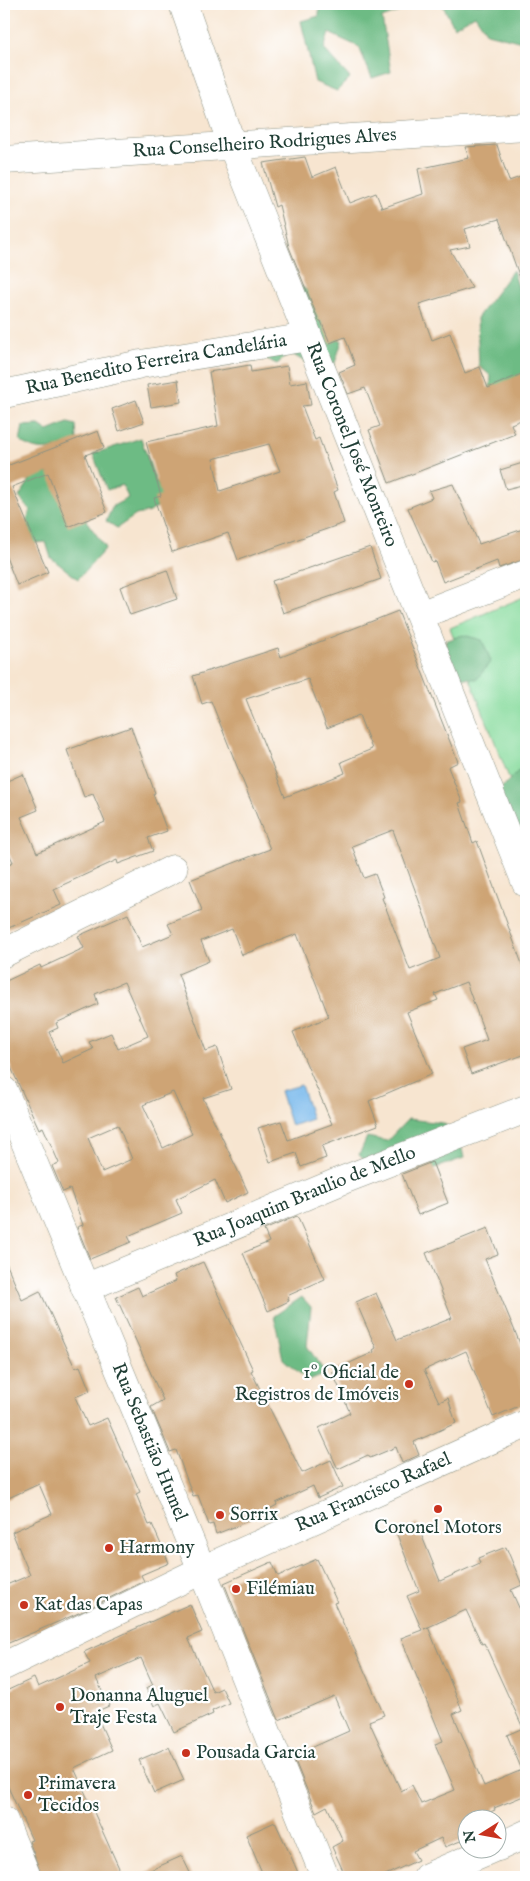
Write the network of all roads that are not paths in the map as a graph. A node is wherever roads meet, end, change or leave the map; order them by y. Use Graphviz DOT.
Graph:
graph roads {
  1 [pos="183,4"];
  2 [pos="526,127"];
  3 [pos="232,145"];
  4 [pos="4,160"];
  5 [pos="308,337"];
  6 [pos="4,394"];
  7 [pos="526,574"];
  8 [pos="420,615"];
  9 [pos="173,869"];
  10 [pos="526,884"];
  11 [pos="4,953"];
  12 [pos="4,1091"];
  13 [pos="526,1109"];
  14 [pos="85,1288"];
  15 [pos="526,1424"];
  16 [pos="202,1570"];
  17 [pos="4,1666"];
  18 [pos="4,1821"];
  19 [pos="526,1834"];
  20 [pos="508,1842"];
  21 [pos="471,1858"];
  22 [pos="26,1877"];
  23 [pos="325,1877"];
  24 [pos="427,1877"];
  1 -- 3 [label="street, Rua Coronel José Monteiro"];
  2 -- 3 [label="street, Rua Conselheiro Rodrigues Alves"];
  3 -- 4 [label="street, Rua Conselheiro Rodrigues Alves"];
  3 -- 5 [label="street, Rua Coronel José Monteiro"];
  5 -- 6 [label="street, Rua Benedito Ferreira Candelária"];
  5 -- 8 [label="street, Rua Coronel José Monteiro"];
  7 -- 8 [label="street"];
  8 -- 10 [label="street, Rua Coronel José Monteiro"];
  9 -- 11 [label="street"];
  12 -- 14 [label="street, Rua Sebastião Humel"];
  13 -- 14 [label="street, Rua Joaquim Braulio de Mello"];
  14 -- 16 [label="street, Rua Sebastião Humel"];
  15 -- 16 [label="street, Rua Francisco Rafael"];
  16 -- 17 [label="street, Rua Francisco Rafael"];
  16 -- 23 [label="street, Rua Sebastião Humel"];
  18 -- 22 [label="street"];
  19 -- 20 [label="street"];
  21 -- 24 [label="street"];
}
